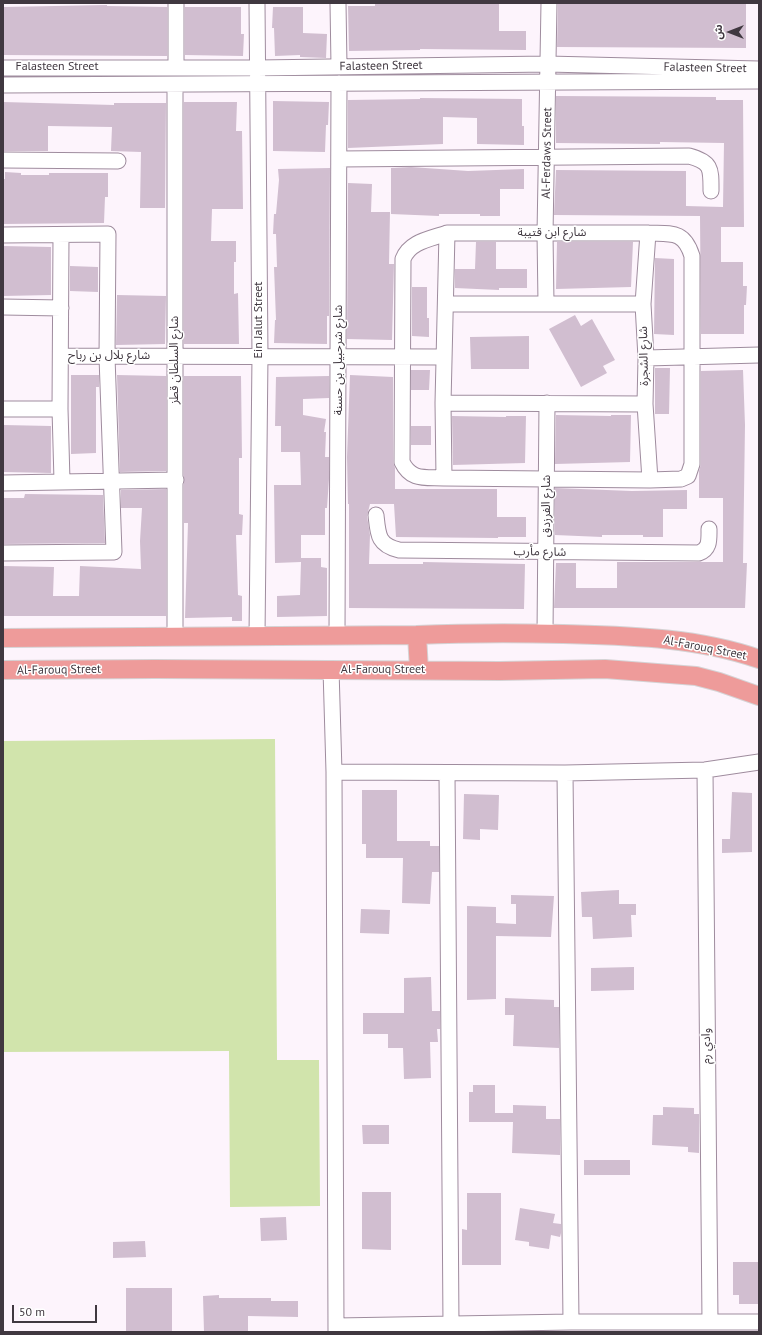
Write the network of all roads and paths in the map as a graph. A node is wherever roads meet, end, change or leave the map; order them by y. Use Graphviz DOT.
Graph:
graph roads {
  1 [pos="176,3"];
  2 [pos="257,3"];
  3 [pos="338,3"];
  4 [pos="549,3"];
  5 [pos="546,64"];
  6 [pos="339,66"];
  7 [pos="176,67"];
  8 [pos="3,68"];
  9 [pos="257,68"];
  10 [pos="759,69"];
  11 [pos="759,81"];
  12 [pos="548,82"];
  13 [pos="339,83"];
  14 [pos="3,85"];
  15 [pos="175,85"];
  16 [pos="258,85"];
  17 [pos="547,158"];
  18 [pos="339,159"];
  19 [pos="3,160"];
  20 [pos="118,160"];
  21 [pos="711,191"];
  22 [pos="448,233"];
  23 [pos="648,233"];
  24 [pos="545,234"];
  25 [pos="3,235"];
  26 [pos="61,236"];
  27 [pos="546,303"];
  28 [pos="446,304"];
  29 [pos="643,304"];
  30 [pos="3,307"];
  31 [pos="61,308"];
  32 [pos="759,355"];
  33 [pos="61,356"];
  34 [pos="175,356"];
  35 [pos="260,356"];
  36 [pos="339,356"];
  37 [pos="107,357"];
  38 [pos="404,357"];
  39 [pos="444,357"];
  40 [pos="646,358"];
  41 [pos="692,358"];
  42 [pos="443,403"];
  43 [pos="547,403"];
  44 [pos="645,404"];
  45 [pos="3,409"];
  46 [pos="60,409"];
  47 [pos="444,478"];
  48 [pos="547,478"];
  49 [pos="176,480"];
  50 [pos="650,480"];
  51 [pos="62,481"];
  52 [pos="113,482"];
  53 [pos="3,483"];
  54 [pos="376,515"];
  55 [pos="709,530"];
  56 [pos="547,552"];
  57 [pos="3,553"];
  58 [pos="545,634"];
  59 [pos="417,635"];
  60 [pos="175,636"];
  61 [pos="257,636"];
  62 [pos="337,636"];
  63 [pos="3,638"];
  64 [pos="759,659"];
  65 [pos="331,669"];
  66 [pos="3,670"];
  67 [pos="419,670"];
  68 [pos="759,696"];
  69 [pos="759,762"];
  70 [pos="705,770"];
  71 [pos="334,772"];
  72 [pos="565,773"];
  73 [pos="448,774"];
  74 [pos="570,1322"];
  75 [pos="710,1322"];
  76 [pos="759,1322"];
  77 [pos="451,1326"];
  78 [pos="336,1329"];
  1 -- 7 [label="street"];
  2 -- 9 [label="street, Ein Jalut Street"];
  3 -- 6 [label="street"];
  4 -- 5 [label="street, Al-Ferdaws Street"];
  5 -- 6 [label="street, Falasteen Street"];
  5 -- 10 [label="street, Falasteen Street"];
  5 -- 12 [label="street, Al-Ferdaws Street"];
  6 -- 9 [label="street, Falasteen Street"];
  7 -- 8 [label="street, Falasteen Street"];
  7 -- 9 [label="street, Falasteen Street"];
  9 -- 16 [label="street, Ein Jalut Street"];
  11 -- 12 [label="street, Falasteen Street"];
  12 -- 13 [label="street, Falasteen Street"];
  12 -- 17 [label="street, Al-Ferdaws Street"];
  13 -- 16 [label="street, Falasteen Street"];
  13 -- 18 [label="street, شارع شرحبيل بن حسنة"];
  14 -- 15 [label="street, Falasteen Street"];
  15 -- 16 [label="street, Falasteen Street"];
  15 -- 34 [label="street, شارع السلطان قطز"];
  16 -- 35 [label="street, Ein Jalut Street"];
  17 -- 18 [label="street"];
  17 -- 21 [label="street"];
  17 -- 24 [label="street, Al-Ferdaws Street"];
  18 -- 36 [label="street, شارع شرحبيل بن حسنة"];
  19 -- 20 [label="street"];
  22 -- 24 [label="street, شارع ابن قتيبة"];
  22 -- 28 [label="street"];
  22 -- 38 [label="street, شارع ابن قتيبة"];
  23 -- 24 [label="street, شارع ابن قتيبة"];
  23 -- 29 [label="street, شارع الشجرة"];
  23 -- 41 [label="street, شارع ابن قتيبة"];
  24 -- 27 [label="street, Al-Ferdaws Street"];
  25 -- 26 [label="street"];
  26 -- 31 [label="street"];
  26 -- 37 [label="street"];
  27 -- 28 [label="street"];
  27 -- 29 [label="street"];
  28 -- 39 [label="street"];
  29 -- 40 [label="street, شارع الشجرة"];
  30 -- 31 [label="street"];
  31 -- 33 [label="street"];
  32 -- 41 [label="street"];
  33 -- 37 [label="street, شارع بلال بن رباح"];
  33 -- 46 [label="street"];
  34 -- 35 [label="street, شارع بلال بن رباح"];
  34 -- 37 [label="street, شارع بلال بن رباح"];
  34 -- 49 [label="street, شارع السلطان قطز"];
  35 -- 36 [label="street, شارع بلال بن رباح"];
  35 -- 61 [label="street, Ein Jalut Street"];
  36 -- 38 [label="street, شارع بلال بن رباح"];
  36 -- 62 [label="street, شارع شرحبيل بن حسنة"];
  37 -- 52 [label="street"];
  38 -- 39 [label="street, شارع بلال بن رباح"];
  38 -- 47 [label="street, شارع ابن قتيبة"];
  39 -- 42 [label="street"];
  40 -- 41 [label="street"];
  40 -- 44 [label="street, شارع الشجرة"];
  41 -- 50 [label="street, شارع ابن قتيبة"];
  42 -- 43 [label="street"];
  42 -- 47 [label="street"];
  43 -- 44 [label="street"];
  43 -- 48 [label="street, شارع الفرزدق"];
  44 -- 50 [label="street, شارع الشجرة"];
  45 -- 46 [label="street"];
  46 -- 51 [label="street"];
  47 -- 48 [label="street"];
  48 -- 50 [label="street"];
  48 -- 56 [label="street, شارع الفرزدق"];
  49 -- 52 [label="street"];
  49 -- 60 [label="street, شارع السلطان قطز"];
  51 -- 52 [label="street"];
  51 -- 53 [label="street"];
  52 -- 57 [label="street"];
  54 -- 56 [label="street, شارع مأرب"];
  55 -- 56 [label="street, شارع مأرب"];
  56 -- 58 [label="street, شارع الفرزدق"];
  58 -- 59 [label="main road, Al-Farouq Street"];
  58 -- 64 [label="main road, Al-Farouq Street"];
  59 -- 62 [label="main road, Al-Farouq Street"];
  59 -- 67 [label="main road"];
  60 -- 61 [label="main road, Al-Farouq Street"];
  60 -- 63 [label="main road, Al-Farouq Street"];
  61 -- 62 [label="main road, Al-Farouq Street"];
  65 -- 66 [label="main road, Al-Farouq Street"];
  65 -- 67 [label="main road, Al-Farouq Street"];
  65 -- 71 [label="street"];
  67 -- 68 [label="main road, Al-Farouq Street"];
  69 -- 70 [label="street"];
  70 -- 72 [label="street"];
  70 -- 75 [label="street, وادي رم"];
  71 -- 73 [label="street"];
  71 -- 78 [label="street"];
  72 -- 73 [label="street"];
  72 -- 74 [label="street"];
  73 -- 77 [label="street"];
  74 -- 75 [label="street"];
  74 -- 77 [label="street"];
  75 -- 76 [label="street"];
  77 -- 78 [label="street"];
}
